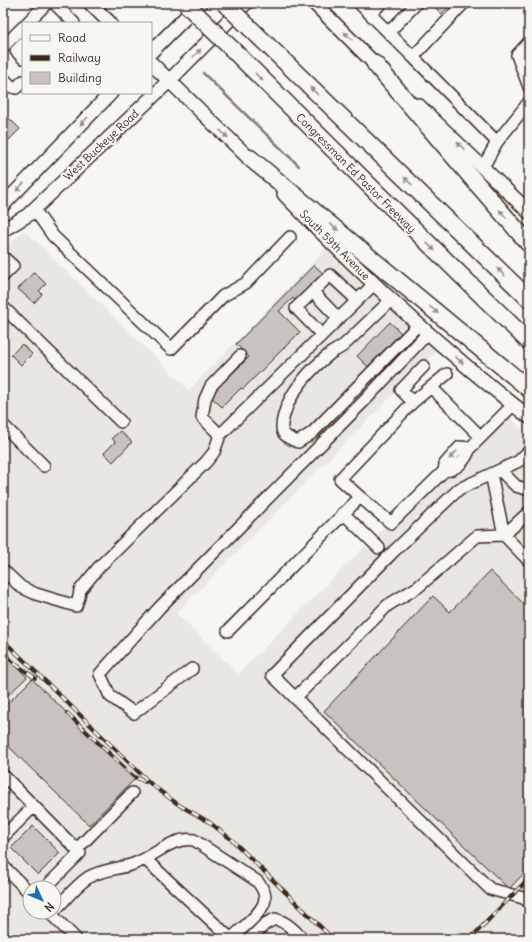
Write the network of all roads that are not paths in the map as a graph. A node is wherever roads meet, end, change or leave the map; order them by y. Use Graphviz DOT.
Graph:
graph roads {
  1 [pos="47,3"];
  2 [pos="54,3"];
  3 [pos="90,3"];
  4 [pos="185,3"];
  5 [pos="200,3"];
  6 [pos="224,3"];
  7 [pos="246,3"];
  8 [pos="314,3"];
  9 [pos="359,3"];
  10 [pos="381,3"];
  11 [pos="417,3"];
  12 [pos="464,3"];
  13 [pos="370,14"];
  14 [pos="28,22"];
  15 [pos="73,22"];
  16 [pos="109,22"];
  17 [pos="22,28"];
  18 [pos="389,32"];
  19 [pos="529,42"];
  20 [pos="22,45"];
  21 [pos="3,47"];
  22 [pos="152,51"];
  23 [pos="413,56"];
  24 [pos="22,57"];
  25 [pos="152,64"];
  26 [pos="375,64"];
  27 [pos="4,81"];
  28 [pos="169,81"];
  29 [pos="22,82"];
  30 [pos="529,87"];
  31 [pos="110,94"];
  32 [pos="529,102"];
  33 [pos="497,142"];
  34 [pos="250,158"];
  35 [pos="483,167"];
  36 [pos="3,205"];
  37 [pos="34,210"];
  38 [pos="529,212"];
  39 [pos="3,230"];
  40 [pos="290,237"];
  41 [pos="529,244"];
  42 [pos="3,257"];
  43 [pos="3,276"];
  44 [pos="374,284"];
  45 [pos="312,292"];
  46 [pos="529,299"];
  47 [pos="357,300"];
  48 [pos="391,300"];
  49 [pos="3,307"];
  50 [pos="338,318"];
  51 [pos="423,329"];
  52 [pos="321,334"];
  53 [pos="529,342"];
  54 [pos="240,356"];
  55 [pos="424,366"];
  56 [pos="447,374"];
  57 [pos="431,387"];
  58 [pos="529,389"];
  59 [pos="413,402"];
  60 [pos="513,405"];
  61 [pos="529,417"];
  62 [pos="121,422"];
  63 [pos="3,425"];
  64 [pos="220,435"];
  65 [pos="481,437"];
  66 [pos="528,449"];
  67 [pos="44,466"];
  68 [pos="496,472"];
  69 [pos="529,490"];
  70 [pos="360,497"];
  71 [pos="343,513"];
  72 [pos="528,513"];
  73 [pos="504,535"];
  74 [pos="379,548"];
  75 [pos="529,561"];
  76 [pos="3,570"];
  77 [pos="228,632"];
  78 [pos="192,669"];
  79 [pos="295,698"];
  80 [pos="3,775"];
  81 [pos="132,793"];
  82 [pos="34,806"];
  83 [pos="3,837"];
  84 [pos="77,849"];
  85 [pos="145,859"];
  86 [pos="3,866"];
  87 [pos="53,880"];
  88 [pos="22,885"];
  89 [pos="62,902"];
  90 [pos="529,902"];
  91 [pos="59,920"];
  92 [pos="76,939"];
  93 [pos="231,939"];
  94 [pos="250,939"];
  95 [pos="303,939"];
  1 -- 14 [label="street"];
  2 -- 15 [label="street"];
  3 -- 16 [label="main road"];
  4 -- 53 [label="highway, Congressman Ed Pastor Freeway, one-way, bridge"];
  5 -- 22 [label="main road"];
  46 -- 6 [label="highway, one-way, bridge"];
  28 -- 7 [label="main road, West Buckeye Road, one-way"];
  26 -- 8 [label="main road, one-way"];
  9 -- 13 [label="street"];
  10 -- 13 [label="street"];
  11 -- 18 [label="street"];
  12 -- 23 [label="street"];
  13 -- 18 [label="street"];
  17 -- 21 [label="street"];
  18 -- 23 [label="street"];
  19 -- 30 [label="street"];
  20 -- 24 [label="street"];
  23 -- 33 [label="street"];
  25 -- 28 [label="main road, South 59th Avenue"];
  35 -- 26 [label="main road, one-way"];
  41 -- 26 [label="highway, one-way"];
  27 -- 29 [label="street"];
  28 -- 34 [label="main road, South 59th Avenue, one-way"];
  28 -- 37 [label="main road, West Buckeye Road"];
  31 -- 36 [label="main road, one-way"];
  32 -- 33 [label="street"];
  33 -- 35 [label="street"];
  34 -- 44 [label="main road, South 59th Avenue"];
  34 -- 58 [label="highway, one-way"];
  35 -- 38 [label="main road"];
  37 -- 39 [label="main road, West Buckeye Road"];
  37 -- 40 [label="street"];
  42 -- 43 [label="street"];
  44 -- 47 [label="street"];
  44 -- 48 [label="main road, South 59th Avenue"];
  45 -- 47 [label="street"];
  45 -- 50 [label="street"];
  45 -- 52 [label="street"];
  47 -- 50 [label="street"];
  48 -- 51 [label="main road, South 59th Avenue"];
  48 -- 51 [label="street"];
  49 -- 62 [label="street"];
  50 -- 52 [label="street"];
  51 -- 60 [label="main road, South 59th Avenue, one-way"];
  51 -- 78 [label="street"];
  52 -- 64 [label="street"];
  54 -- 64 [label="street"];
  55 -- 59 [label="street"];
  56 -- 57 [label="street"];
  57 -- 59 [label="street"];
  57 -- 65 [label="street"];
  59 -- 70 [label="street"];
  60 -- 61 [label="main road, South 59th Avenue"];
  60 -- 65 [label="street"];
  63 -- 67 [label="street"];
  64 -- 76 [label="street"];
  65 -- 70 [label="street"];
  66 -- 68 [label="street"];
  68 -- 69 [label="street"];
  68 -- 73 [label="street"];
  68 -- 79 [label="street"];
  70 -- 71 [label="street"];
  71 -- 74 [label="street"];
  71 -- 77 [label="street"];
  72 -- 73 [label="street"];
  73 -- 75 [label="street"];
  73 -- 79 [label="street"];
  79 -- 90 [label="street"];
  80 -- 82 [label="street"];
  81 -- 84 [label="street"];
  82 -- 83 [label="street"];
  82 -- 84 [label="street"];
  84 -- 87 [label="street"];
  85 -- 89 [label="street"];
  85 -- 93 [label="street"];
  85 -- 93 [label="street"];
  86 -- 88 [label="street"];
  91 -- 92 [label="street"];
  94 -- 95 [label="street"];
}
